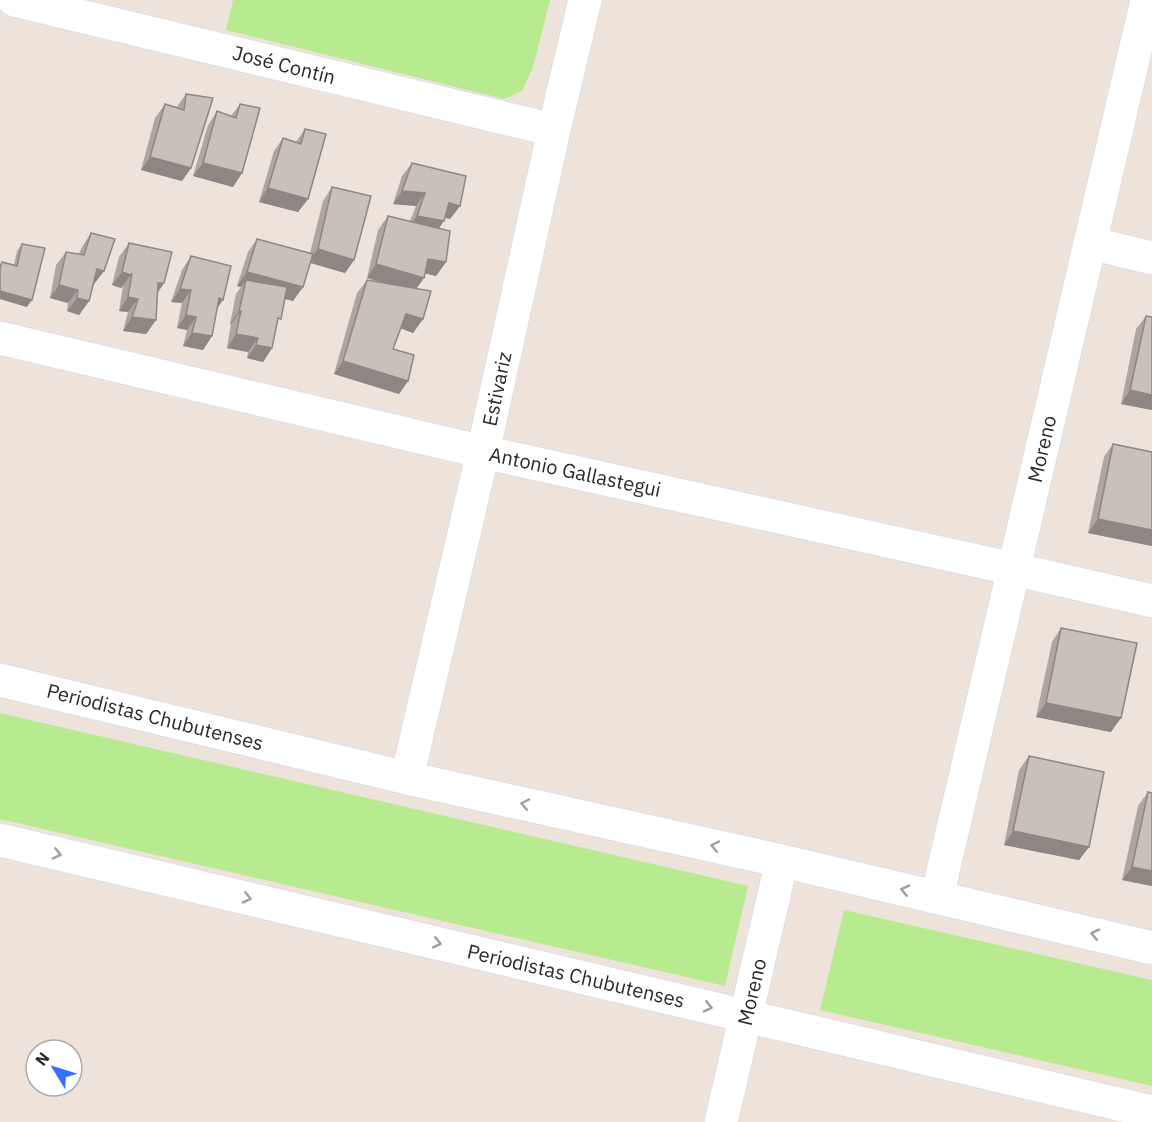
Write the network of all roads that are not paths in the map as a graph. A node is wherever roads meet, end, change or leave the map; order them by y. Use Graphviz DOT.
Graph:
graph roads {
  1 [pos="14,0"];
  2 [pos="585,0"];
  3 [pos="1147,0"];
  4 [pos="554,130"];
  5 [pos="1090,243"];
  6 [pos="1152,258"];
  7 [pos="0,338"];
  8 [pos="483,452"];
  9 [pos="1014,569"];
  10 [pos="1152,601"];
  11 [pos="0,680"];
  12 [pos="407,778"];
  13 [pos="0,840"];
  14 [pos="782,861"];
  15 [pos="937,897"];
  16 [pos="1152,948"];
  17 [pos="746,1016"];
  18 [pos="1152,1112"];
  19 [pos="722,1122"];
  1 -- 4 [label="street, José Contín"];
  2 -- 4 [label="street, Estivariz"];
  3 -- 5 [label="street, Moreno"];
  4 -- 8 [label="street, Estivariz"];
  5 -- 6 [label="street"];
  5 -- 9 [label="street, Moreno"];
  7 -- 8 [label="street, Antonio Gallastegui"];
  8 -- 9 [label="street, Antonio Gallastegui"];
  8 -- 12 [label="street, Estivariz"];
  9 -- 10 [label="street, Antonio Gallastegui"];
  9 -- 15 [label="street, Moreno"];
  11 -- 12 [label="street, Periodistas Chubutenses"];
  14 -- 12 [label="street, Periodistas Chubutenses, one-way"];
  13 -- 17 [label="street, Periodistas Chubutenses, one-way"];
  15 -- 14 [label="street, Periodistas Chubutenses, one-way"];
  14 -- 17 [label="street, Moreno"];
  16 -- 15 [label="street, Periodistas Chubutenses, one-way"];
  17 -- 18 [label="street, Periodistas Chubutenses"];
  17 -- 19 [label="street, Moreno"];
}
